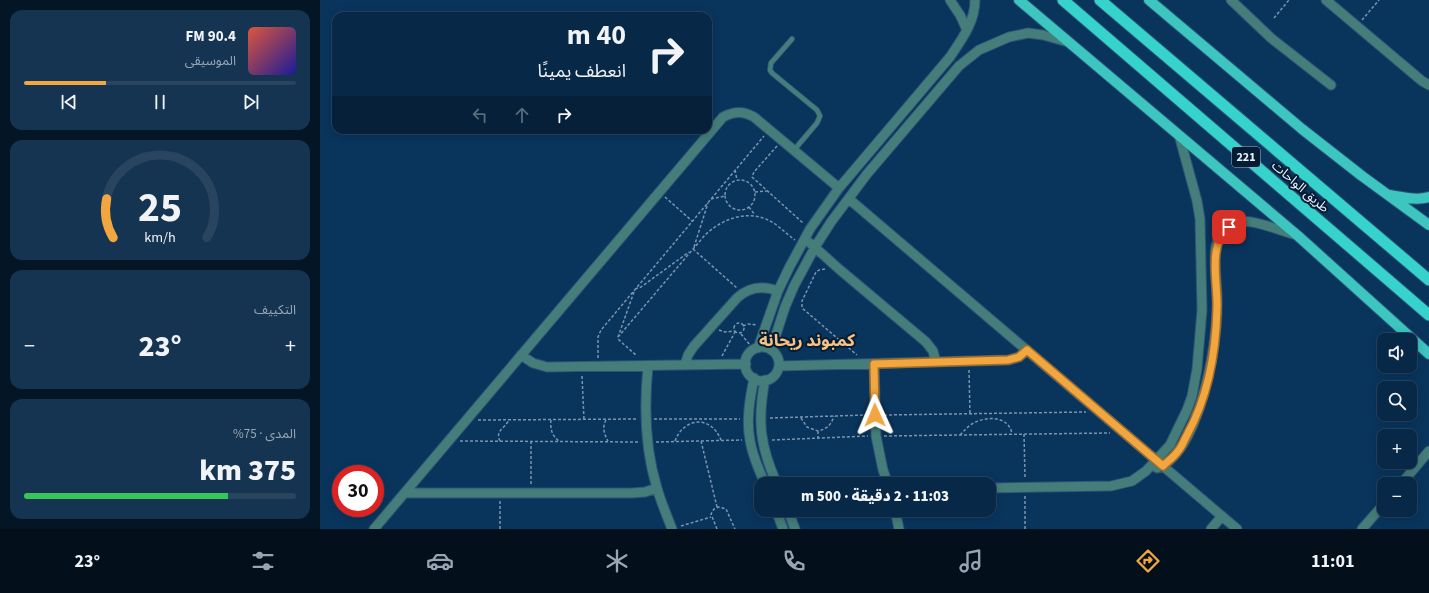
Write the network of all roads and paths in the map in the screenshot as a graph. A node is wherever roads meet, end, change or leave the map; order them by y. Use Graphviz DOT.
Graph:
graph roads {
  1 [pos="950,0"];
  2 [pos="975,0"];
  3 [pos="1019,0"];
  4 [pos="1063,0"];
  5 [pos="1100,0"];
  6 [pos="1149,0"];
  7 [pos="1231,0"];
  8 [pos="1289,0"];
  9 [pos="1326,0"];
  10 [pos="1379,0"];
  11 [pos="1274,18"];
  12 [pos="1357,26"];
  13 [pos="967,30"];
  14 [pos="792,39"];
  15 [pos="1069,42"];
  16 [pos="1331,85"];
  17 [pos="1429,85"];
  18 [pos="901,116"];
  19 [pos="909,124"];
  20 [pos="712,130"];
  21 [pos="769,130"];
  22 [pos="708,134"];
  23 [pos="1179,135"];
  24 [pos="782,140"];
  25 [pos="794,150"];
  26 [pos="858,166"];
  27 [pos="735,170"];
  28 [pos="867,174"];
  29 [pos="736,180"];
  30 [pos="839,188"];
  31 [pos="659,191"];
  32 [pos="767,191"];
  33 [pos="755,192"];
  34 [pos="1387,194"];
  35 [pos="725,196"];
  36 [pos="1429,198"];
  37 [pos="849,199"];
  38 [pos="710,200"];
  39 [pos="749,207"];
  40 [pos="755,216"];
  41 [pos="692,221"];
  42 [pos="1429,225"];
  43 [pos="810,229"];
  44 [pos="1297,235"];
  45 [pos="803,241"];
  46 [pos="815,247"];
  47 [pos="693,249"];
  48 [pos="839,268"];
  49 [pos="1429,280"];
  50 [pos="635,290"];
  51 [pos="778,291"];
  52 [pos="743,293"];
  53 [pos="1429,315"];
  54 [pos="712,326"];
  55 [pos="743,326"];
  56 [pos="764,328"];
  57 [pos="735,331"];
  58 [pos="740,333"];
  59 [pos="618,337"];
  60 [pos="756,349"];
  61 [pos="771,350"];
  62 [pos="1027,350"];
  63 [pos="1429,354"];
  64 [pos="521,355"];
  65 [pos="969,361"];
  66 [pos="936,362"];
  67 [pos="685,364"];
  68 [pos="718,364"];
  69 [pos="746,364"];
  70 [pos="871,364"];
  71 [pos="582,366"];
  72 [pos="598,366"];
  73 [pos="648,366"];
  74 [pos="779,366"];
  75 [pos="754,378"];
  76 [pos="765,380"];
  77 [pos="1192,396"];
  78 [pos="1202,399"];
  79 [pos="1099,412"];
  80 [pos="970,414"];
  81 [pos="994,414"];
  82 [pos="875,415"];
  83 [pos="834,416"];
  84 [pos="801,417"];
  85 [pos="695,418"];
  86 [pos="994,418"];
  87 [pos="646,419"];
  88 [pos="749,419"];
  89 [pos="760,419"];
  90 [pos="466,420"];
  91 [pos="508,420"];
  92 [pos="551,420"];
  93 [pos="584,420"];
  94 [pos="606,420"];
  95 [pos="695,422"];
  96 [pos="818,431"];
  97 [pos="1124,433"];
  98 [pos="1012,434"];
  99 [pos="1024,434"];
  100 [pos="960,435"];
  101 [pos="876,436"];
  102 [pos="818,438"];
  103 [pos="701,440"];
  104 [pos="721,440"];
  105 [pos="750,440"];
  106 [pos="762,440"];
  107 [pos="448,441"];
  108 [pos="500,441"];
  109 [pos="560,441"];
  110 [pos="675,441"];
  111 [pos="531,442"];
  112 [pos="609,442"];
  113 [pos="648,442"];
  114 [pos="1429,451"];
  115 [pos="1159,462"];
  116 [pos="762,477"];
  117 [pos="774,477"];
  118 [pos="886,477"];
  119 [pos="1407,477"];
  120 [pos="1025,487"];
  121 [pos="657,488"];
  122 [pos="996,488"];
  123 [pos="405,493"];
  124 [pos="500,494"];
  125 [pos="530,494"];
  126 [pos="717,507"];
  127 [pos="1377,512"];
  128 [pos="1222,516"];
  129 [pos="711,517"];
  130 [pos="779,517"];
  131 [pos="790,517"];
  132 [pos="896,517"];
  133 [pos="374,529"];
  134 [pos="500,529"];
  135 [pos="672,529"];
  136 [pos="717,529"];
  137 [pos="735,529"];
  138 [pos="783,529"];
  139 [pos="794,529"];
  140 [pos="899,529"];
  141 [pos="1025,529"];
  142 [pos="1212,529"];
  143 [pos="1237,529"];
  144 [pos="1362,529"];
  1 -- 13 [label="street"];
  2 -- 13 [label="street"];
  3 -- 15 [label="main road"];
  4 -- 53 [label="highway, طريق الواحات / 221"];
  5 -- 49 [label="highway, طريق الواحات / 221"];
  6 -- 34 [label="main road"];
  7 -- 16 [label="street"];
  8 -- 11 [label="path"];
  9 -- 12 [label="street"];
  10 -- 12 [label="path"];
  12 -- 17 [label="street"];
  13 -- 18 [label="street"];
  14 -- 25 [label="lane"];
  15 -- 19 [label="street"];
  15 -- 23 [label="main road"];
  18 -- 19 [label="street"];
  18 -- 26 [label="street"];
  19 -- 28 [label="street"];
  20 -- 21 [label="street"];
  21 -- 24 [label="street"];
  21 -- 27 [label="path"];
  22 -- 31 [label="street"];
  23 -- 44 [label="main road"];
  23 -- 77 [label="street"];
  24 -- 25 [label="street"];
  24 -- 32 [label="path"];
  25 -- 30 [label="street"];
  26 -- 28 [label="street"];
  26 -- 30 [label="street"];
  27 -- 29 [label="path"];
  27 -- 38 [label="path"];
  28 -- 37 [label="street"];
  29 -- 33 [label="path"];
  29 -- 35 [label="path"];
  30 -- 43 [label="street"];
  31 -- 41 [label="path"];
  31 -- 64 [label="street"];
  32 -- 33 [label="path"];
  32 -- 43 [label="path"];
  33 -- 39 [label="path"];
  34 -- 36 [label="main road"];
  34 -- 42 [label="main road"];
  35 -- 38 [label="path"];
  35 -- 39 [label="path"];
  37 -- 46 [label="street"];
  37 -- 62 [label="street"];
  38 -- 41 [label="path"];
  38 -- 47 [label="path"];
  39 -- 40 [label="path"];
  40 -- 45 [label="path"];
  40 -- 47 [label="path"];
  41 -- 50 [label="path"];
  43 -- 45 [label="street"];
  44 -- 63 [label="main road"];
  44 -- 78 [label="street"];
  45 -- 46 [label="street"];
  45 -- 51 [label="street"];
  46 -- 48 [label="street"];
  46 -- 61 [label="street"];
  47 -- 50 [label="path"];
  47 -- 52 [label="path"];
  47 -- 59 [label="path"];
  48 -- 66 [label="street"];
  48 -- 70 [label="path"];
  50 -- 59 [label="path"];
  50 -- 72 [label="path"];
  51 -- 52 [label="street"];
  51 -- 56 [label="street"];
  52 -- 54 [label="street"];
  54 -- 57 [label="path"];
  54 -- 67 [label="street"];
  55 -- 56 [label="path"];
  55 -- 57 [label="path"];
  55 -- 58 [label="path"];
  56 -- 60 [label="street"];
  57 -- 58 [label="path"];
  57 -- 68 [label="path"];
  58 -- 60 [label="path"];
  59 -- 73 [label="path"];
  60 -- 61 [label="street"];
  60 -- 69 [label="street"];
  61 -- 74 [label="street"];
  62 -- 65 [label="street"];
  62 -- 79 [label="street"];
  64 -- 71 [label="street"];
  64 -- 90 [label="street"];
  65 -- 66 [label="street"];
  65 -- 80 [label="path"];
  66 -- 70 [label="street"];
  67 -- 68 [label="street"];
  67 -- 73 [label="street"];
  68 -- 69 [label="street"];
  69 -- 75 [label="street"];
  70 -- 74 [label="street"];
  70 -- 82 [label="street"];
  71 -- 72 [label="street"];
  71 -- 93 [label="path"];
  72 -- 73 [label="street"];
  73 -- 87 [label="street"];
  74 -- 76 [label="street"];
  75 -- 76 [label="street"];
  75 -- 88 [label="street"];
  76 -- 89 [label="street"];
  77 -- 78 [label="street"];
  77 -- 115 [label="street"];
  78 -- 115 [label="street"];
  79 -- 81 [label="path"];
  79 -- 97 [label="street"];
  80 -- 81 [label="path"];
  80 -- 82 [label="path"];
  81 -- 86 [label="path"];
  82 -- 83 [label="path"];
  82 -- 101 [label="street"];
  83 -- 84 [label="path"];
  83 -- 96 [label="path"];
  84 -- 89 [label="path"];
  84 -- 96 [label="path"];
  85 -- 87 [label="path"];
  85 -- 88 [label="path"];
  85 -- 95 [label="path"];
  86 -- 98 [label="path"];
  86 -- 100 [label="path"];
  87 -- 94 [label="path"];
  87 -- 113 [label="street"];
  88 -- 105 [label="street"];
  89 -- 106 [label="street"];
  90 -- 91 [label="path"];
  90 -- 107 [label="street"];
  91 -- 92 [label="path"];
  91 -- 108 [label="path"];
  92 -- 93 [label="path"];
  92 -- 109 [label="path"];
  93 -- 94 [label="path"];
  94 -- 112 [label="path"];
  95 -- 104 [label="path"];
  95 -- 110 [label="path"];
  96 -- 102 [label="path"];
  97 -- 99 [label="path"];
  97 -- 115 [label="street"];
  98 -- 99 [label="path"];
  98 -- 100 [label="path"];
  99 -- 120 [label="path"];
  100 -- 101 [label="path"];
  101 -- 102 [label="path"];
  101 -- 118 [label="street"];
  102 -- 106 [label="path"];
  103 -- 104 [label="path"];
  103 -- 110 [label="path"];
  103 -- 126 [label="path"];
  104 -- 105 [label="path"];
  105 -- 116 [label="street"];
  106 -- 117 [label="street"];
  107 -- 108 [label="path"];
  107 -- 123 [label="street"];
  108 -- 111 [label="path"];
  109 -- 111 [label="path"];
  109 -- 112 [label="path"];
  110 -- 113 [label="path"];
  111 -- 125 [label="path"];
  112 -- 113 [label="path"];
  113 -- 121 [label="street"];
  114 -- 119 [label="street"];
  115 -- 120 [label="street"];
  115 -- 128 [label="street"];
  120 -- 122 [label="street"];
  120 -- 141 [label="path"];
  121 -- 125 [label="street"];
  121 -- 135 [label="street"];
  123 -- 124 [label="street"];
  123 -- 133 [label="street"];
  124 -- 125 [label="street"];
  124 -- 134 [label="path"];
  126 -- 129 [label="path"];
  126 -- 137 [label="path"];
  127 -- 144 [label="street"];
  128 -- 142 [label="street"];
  128 -- 143 [label="street"];
  129 -- 135 [label="path"];
  129 -- 136 [label="path"];
  130 -- 138 [label="street"];
  131 -- 139 [label="street"];
  132 -- 140 [label="street"];
}
